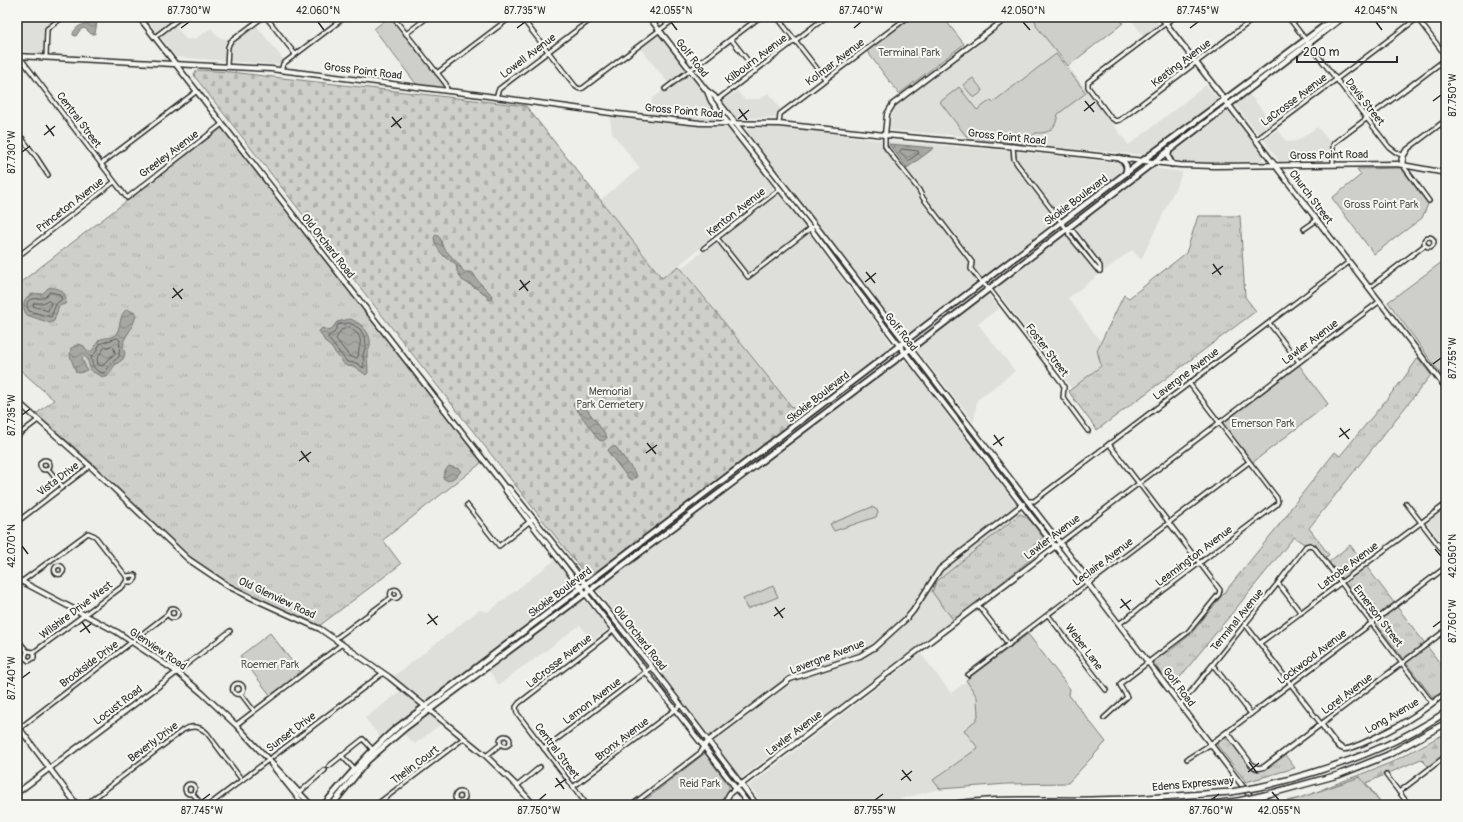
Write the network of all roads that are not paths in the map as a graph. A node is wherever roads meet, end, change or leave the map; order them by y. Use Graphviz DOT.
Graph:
graph roads {
  1 [pos="22,17"];
  2 [pos="63,17"];
  3 [pos="139,17"];
  4 [pos="181,17"];
  5 [pos="265,17"];
  6 [pos="345,17"];
  7 [pos="393,17"];
  8 [pos="428,17"];
  9 [pos="511,17"];
  10 [pos="521,17"];
  11 [pos="594,17"];
  12 [pos="649,17"];
  13 [pos="677,17"];
  14 [pos="760,17"];
  15 [pos="777,17"];
  16 [pos="826,17"];
  17 [pos="1008,17"];
  18 [pos="1161,17"];
  19 [pos="1174,17"];
  20 [pos="1256,17"];
  21 [pos="1288,17"];
  22 [pos="1336,17"];
  23 [pos="1343,17"];
  24 [pos="906,18"];
  25 [pos="1417,18"];
  26 [pos="17,20"];
  27 [pos="1166,23"];
  28 [pos="659,30"];
  29 [pos="406,34"];
  30 [pos="155,37"];
  31 [pos="731,39"];
  32 [pos="795,40"];
  33 [pos="1307,42"];
  34 [pos="549,52"];
  35 [pos="295,54"];
  36 [pos="18,55"];
  37 [pos="46,57"];
  38 [pos="1446,57"];
  39 [pos="1196,62"];
  40 [pos="176,64"];
  41 [pos="227,66"];
  42 [pos="690,70"];
  43 [pos="281,71"];
  44 [pos="756,71"];
  45 [pos="437,73"];
  46 [pos="1337,79"];
  47 [pos="826,80"];
  48 [pos="665,89"];
  49 [pos="706,90"];
  50 [pos="197,91"];
  51 [pos="447,91"];
  52 [pos="496,98"];
  53 [pos="717,100"];
  54 [pos="1227,102"];
  55 [pos="1367,118"];
  56 [pos="1446,120"];
  57 [pos="222,124"];
  58 [pos="729,124"];
  59 [pos="735,124"];
  60 [pos="779,124"];
  61 [pos="17,132"];
  62 [pos="885,136"];
  63 [pos="23,139"];
  64 [pos="1256,140"];
  65 [pos="17,143"];
  66 [pos="1012,146"];
  67 [pos="1409,148"];
  68 [pos="1169,149"];
  69 [pos="1402,155"];
  70 [pos="1119,158"];
  71 [pos="1142,161"];
  72 [pos="1153,162"];
  73 [pos="101,164"];
  74 [pos="1172,164"];
  75 [pos="1333,164"];
  76 [pos="1402,164"];
  77 [pos="1275,165"];
  78 [pos="1446,172"];
  79 [pos="1125,174"];
  80 [pos="48,176"];
  81 [pos="114,182"];
  82 [pos="780,189"];
  83 [pos="126,198"];
  84 [pos="1430,200"];
  85 [pos="1317,220"];
  86 [pos="1062,222"];
  87 [pos="815,225"];
  88 [pos="811,229"];
  89 [pos="1067,229"];
  90 [pos="1304,229"];
  91 [pos="717,238"];
  92 [pos="1425,245"];
  93 [pos="704,248"];
  94 [pos="17,257"];
  95 [pos="1349,262"];
  96 [pos="982,283"];
  97 [pos="989,288"];
  98 [pos="1369,288"];
  99 [pos="1380,301"];
  100 [pos="1269,323"];
  101 [pos="905,342"];
  102 [pos="900,345"];
  103 [pos="910,349"];
  104 [pos="905,352"];
  105 [pos="1299,362"];
  106 [pos="1446,377"];
  107 [pos="1189,383"];
  108 [pos="1442,383"];
  109 [pos="1446,388"];
  110 [pos="17,401"];
  111 [pos="38,420"];
  112 [pos="1219,423"];
  113 [pos="1088,431"];
  114 [pos="17,436"];
  115 [pos="1109,444"];
  116 [pos="1249,462"];
  117 [pos="90,466"];
  118 [pos="48,469"];
  119 [pos="1138,484"];
  120 [pos="504,486"];
  121 [pos="63,487"];
  122 [pos="1027,501"];
  123 [pos="1034,501"];
  124 [pos="1406,503"];
  125 [pos="1446,504"];
  126 [pos="466,505"];
  127 [pos="1022,505"];
  128 [pos="1033,509"];
  129 [pos="534,518"];
  130 [pos="17,522"];
  131 [pos="530,522"];
  132 [pos="1421,522"];
  133 [pos="1169,524"];
  134 [pos="1060,543"];
  135 [pos="1055,546"];
  136 [pos="1306,546"];
  137 [pos="1446,555"];
  138 [pos="52,560"];
  139 [pos="1199,563"];
  140 [pos="57,566"];
  141 [pos="1446,567"];
  142 [pos="126,576"];
  143 [pos="17,579"];
  144 [pos="22,582"];
  145 [pos="127,582"];
  146 [pos="1088,582"];
  147 [pos="586,583"];
  148 [pos="1278,583"];
  149 [pos="1341,583"];
  150 [pos="17,585"];
  151 [pos="580,587"];
  152 [pos="591,589"];
  153 [pos="586,594"];
  154 [pos="392,597"];
  155 [pos="978,605"];
  156 [pos="1301,613"];
  157 [pos="84,614"];
  158 [pos="168,614"];
  159 [pos="1048,615"];
  160 [pos="1372,623"];
  161 [pos="1119,624"];
  162 [pos="1245,624"];
  163 [pos="614,630"];
  164 [pos="1446,630"];
  165 [pos="230,631"];
  166 [pos="17,639"];
  167 [pos="334,639"];
  168 [pos="132,642"];
  169 [pos="1260,643"];
  170 [pos="342,644"];
  171 [pos="1009,645"];
  172 [pos="27,651"];
  173 [pos="34,652"];
  174 [pos="1149,662"];
  175 [pos="1402,663"];
  176 [pos="1213,665"];
  177 [pos="652,667"];
  178 [pos="176,672"];
  179 [pos="646,672"];
  180 [pos="383,673"];
  181 [pos="968,675"];
  182 [pos="1291,684"];
  183 [pos="1106,690"];
  184 [pos="1446,693"];
  185 [pos="241,694"];
  186 [pos="1432,703"];
  187 [pos="1181,704"];
  188 [pos="681,705"];
  189 [pos="516,707"];
  190 [pos="428,708"];
  191 [pos="676,710"];
  192 [pos="254,711"];
  193 [pos="1446,712"];
  194 [pos="1251,714"];
  195 [pos="1104,718"];
  196 [pos="1446,723"];
  197 [pos="1322,724"];
  198 [pos="236,725"];
  199 [pos="18,726"];
  200 [pos="1227,732"];
  201 [pos="464,738"];
  202 [pos="708,741"];
  203 [pos="501,744"];
  204 [pos="1211,744"];
  205 [pos="704,747"];
  206 [pos="372,749"];
  207 [pos="544,749"];
  208 [pos="341,755"];
  209 [pos="486,756"];
  210 [pos="1446,756"];
  211 [pos="1187,759"];
  212 [pos="268,760"];
  213 [pos="329,766"];
  214 [pos="540,767"];
  215 [pos="50,768"];
  216 [pos="325,770"];
  217 [pos="356,770"];
  218 [pos="1386,775"];
  219 [pos="242,780"];
  220 [pos="741,784"];
  221 [pos="517,786"];
  222 [pos="573,787"];
  223 [pos="736,789"];
  224 [pos="300,792"];
  225 [pos="1399,792"];
  226 [pos="17,793"];
  227 [pos="193,794"];
  228 [pos="463,801"];
  229 [pos="78,805"];
  230 [pos="85,805"];
  231 [pos="202,805"];
  232 [pos="209,805"];
  233 [pos="304,805"];
  234 [pos="311,805"];
  235 [pos="324,805"];
  236 [pos="332,805"];
  237 [pos="376,805"];
  238 [pos="466,805"];
  239 [pos="534,805"];
  240 [pos="587,805"];
  241 [pos="632,805"];
  242 [pos="727,805"];
  243 [pos="749,805"];
  244 [pos="757,805"];
  245 [pos="951,805"];
  246 [pos="1202,805"];
  247 [pos="1257,805"];
  248 [pos="1409,805"];
  1 -- 26 [label="main road"];
  2 -- 37 [label="street"];
  3 -- 30 [label="main road, Old Orchard Road"];
  4 -- 30 [label="street"];
  5 -- 35 [label="street"];
  5 -- 41 [label="street"];
  6 -- 35 [label="street"];
  7 -- 29 [label="street"];
  8 -- 29 [label="street"];
  9 -- 45 [label="street"];
  10 -- 34 [label="street"];
  11 -- 34 [label="street, Lowell Avenue"];
  12 -- 28 [label="main road, Golf Road"];
  13 -- 28 [label="street"];
  14 -- 31 [label="street"];
  15 -- 32 [label="street"];
  16 -- 32 [label="street, Kilbourn Avenue"];
  17 -- 62 [label="main road"];
  18 -- 27 [label="main road, Church Street"];
  19 -- 27 [label="street"];
  20 -- 39 [label="street, Keating Avenue"];
  21 -- 33 [label="street, Davis Street"];
  22 -- 33 [label="main road, Skokie Boulevard"];
  23 -- 33 [label="main road, Skokie Boulevard"];
  24 -- 47 [label="street, Kolmar Avenue"];
  25 -- 38 [label="street"];
  25 -- 46 [label="street, LaCrosse Avenue"];
  27 -- 39 [label="main road, Church Street"];
  27 -- 39 [label="street, Keating Avenue"];
  28 -- 34 [label="street"];
  28 -- 42 [label="main road, Golf Road"];
  29 -- 45 [label="street"];
  30 -- 40 [label="main road, Old Orchard Road"];
  31 -- 42 [label="street"];
  31 -- 44 [label="street"];
  32 -- 44 [label="street, Kilbourn Avenue"];
  32 -- 47 [label="street"];
  33 -- 46 [label="street, Davis Street"];
  33 -- 54 [label="main road, Skokie Boulevard"];
  34 -- 52 [label="street, Lowell Avenue"];
  35 -- 43 [label="street"];
  36 -- 37 [label="main road, Gross Point Road"];
  36 -- 73 [label="street, Central Street"];
  37 -- 40 [label="main road, Gross Point Road"];
  38 -- 55 [label="street"];
  39 -- 54 [label="main road, Church Street"];
  40 -- 41 [label="main road, Gross Point Road"];
  40 -- 50 [label="main road, Old Orchard Road"];
  41 -- 43 [label="main road, Gross Point Road"];
  42 -- 48 [label="street"];
  42 -- 49 [label="main road, Golf Road"];
  43 -- 51 [label="main road, Gross Point Road"];
  44 -- 53 [label="street, Kilbourn Avenue"];
  45 -- 51 [label="street"];
  46 -- 55 [label="street, Davis Street"];
  46 -- 64 [label="street, LaCrosse Avenue"];
  47 -- 60 [label="street, Kolmar Avenue"];
  49 -- 53 [label="main road, Golf Road"];
  49 -- 58 [label="main road, Golf Road"];
  50 -- 57 [label="main road, Old Orchard Road"];
  50 -- 73 [label="street, Princeton Avenue"];
  51 -- 52 [label="main road, Gross Point Road"];
  52 -- 58 [label="main road, Gross Point Road"];
  53 -- 59 [label="main road, Golf Road"];
  54 -- 64 [label="main road, Church Street"];
  54 -- 68 [label="main road, Skokie Boulevard"];
  54 -- 71 [label="main road, Skokie Boulevard"];
  55 -- 69 [label="street, Davis Street"];
  55 -- 75 [label="street"];
  56 -- 67 [label="street"];
  57 -- 83 [label="street, Greeley Avenue"];
  57 -- 120 [label="main road, Old Orchard Road"];
  58 -- 59 [label="main road, Gross Point Road"];
  58 -- 82 [label="main road, Golf Road"];
  59 -- 60 [label="main road, Gross Point Road"];
  59 -- 87 [label="main road, Golf Road"];
  60 -- 62 [label="main road, Gross Point Road"];
  61 -- 63 [label="street"];
  62 -- 66 [label="main road, Gross Point Road"];
  62 -- 96 [label="street"];
  63 -- 65 [label="street"];
  63 -- 80 [label="street"];
  64 -- 77 [label="main road, Church Street"];
  66 -- 70 [label="main road, Gross Point Road"];
  66 -- 86 [label="street"];
  67 -- 69 [label="street"];
  67 -- 76 [label="street"];
  68 -- 72 [label="main road, Skokie Boulevard"];
  68 -- 74 [label="main road"];
  69 -- 76 [label="street"];
  70 -- 71 [label="main road, Gross Point Road"];
  70 -- 79 [label="main road"];
  71 -- 72 [label="main road, Gross Point Road"];
  71 -- 79 [label="main road, Skokie Boulevard"];
  72 -- 74 [label="main road, Gross Point Road"];
  72 -- 89 [label="main road, Skokie Boulevard"];
  73 -- 81 [label="street, Central Street"];
  74 -- 77 [label="main road, Gross Point Road"];
  75 -- 76 [label="main road, Gross Point Road"];
  75 -- 77 [label="main road, Gross Point Road"];
  76 -- 78 [label="main road, Gross Point Road"];
  76 -- 84 [label="street"];
  77 -- 85 [label="main road, Church Street"];
  79 -- 86 [label="main road, Skokie Boulevard"];
  81 -- 83 [label="street, Central Street"];
  81 -- 94 [label="street, Princeton Avenue"];
  82 -- 88 [label="main road, Golf Road"];
  82 -- 91 [label="street, Kenton Avenue"];
  85 -- 90 [label="street"];
  85 -- 95 [label="main road, Church Street"];
  86 -- 89 [label="street"];
  86 -- 96 [label="main road, Skokie Boulevard"];
  87 -- 88 [label="street"];
  87 -- 101 [label="main road, Golf Road"];
  88 -- 91 [label="street"];
  88 -- 102 [label="main road, Golf Road"];
  89 -- 89 [label="street"];
  89 -- 97 [label="main road, Skokie Boulevard"];
  91 -- 93 [label="street, Kenton Avenue"];
  92 -- 98 [label="street"];
  95 -- 98 [label="main road, Church Street"];
  95 -- 100 [label="street, Lavergne Avenue"];
  96 -- 97 [label="street, Foster Street"];
  96 -- 101 [label="main road, Skokie Boulevard"];
  97 -- 103 [label="main road, Skokie Boulevard"];
  97 -- 113 [label="street, Foster Street"];
  98 -- 99 [label="main road, Church Street"];
  99 -- 105 [label="street, Lawler Avenue"];
  99 -- 108 [label="main road, Church Street"];
  100 -- 105 [label="street"];
  100 -- 107 [label="street, Lavergne Avenue"];
  101 -- 102 [label="main road, Skokie Boulevard"];
  101 -- 103 [label="main road, Golf Road"];
  102 -- 104 [label="main road, Golf Road"];
  102 -- 147 [label="main road, Skokie Boulevard"];
  103 -- 104 [label="main road, Skokie Boulevard"];
  103 -- 122 [label="main road, Golf Road"];
  104 -- 127 [label="main road, Golf Road"];
  104 -- 152 [label="main road, Skokie Boulevard"];
  105 -- 112 [label="street, Lawler Avenue"];
  106 -- 108 [label="street"];
  107 -- 112 [label="street"];
  107 -- 115 [label="street, Lavergne Avenue"];
  108 -- 109 [label="main road, Church Street"];
  110 -- 111 [label="main road, Old Glenview Road"];
  111 -- 114 [label="street"];
  111 -- 117 [label="main road, Old Glenview Road"];
  112 -- 116 [label="street"];
  112 -- 119 [label="street, Lawler Avenue"];
  115 -- 119 [label="street"];
  115 -- 123 [label="street, Lavergne Avenue"];
  116 -- 133 [label="street, Leclaire Avenue"];
  116 -- 139 [label="street, Leamington Avenue"];
  117 -- 121 [label="street, Vista Drive"];
  117 -- 167 [label="main road, Old Glenview Road"];
  118 -- 121 [label="street"];
  119 -- 133 [label="street"];
  119 -- 134 [label="street, Lawler Avenue"];
  120 -- 129 [label="main road, Old Orchard Road"];
  120 -- 131 [label="main road, Old Orchard Road"];
  121 -- 130 [label="street, Vista Drive"];
  122 -- 123 [label="street"];
  122 -- 127 [label="main road, Lavergne Avenue"];
  122 -- 128 [label="main road, Golf Road"];
  123 -- 128 [label="street"];
  124 -- 132 [label="street"];
  125 -- 132 [label="street, Latrobe Avenue"];
  126 -- 131 [label="street"];
  127 -- 135 [label="main road, Golf Road"];
  127 -- 202 [label="main road, Lavergne Avenue"];
  128 -- 134 [label="main road, Golf Road"];
  129 -- 131 [label="street"];
  129 -- 147 [label="main road, Old Orchard Road"];
  131 -- 151 [label="main road, Old Orchard Road"];
  132 -- 137 [label="street"];
  132 -- 149 [label="street, Latrobe Avenue"];
  133 -- 139 [label="street"];
  133 -- 146 [label="street, Leclaire Avenue"];
  134 -- 135 [label="main road, Lawler Avenue"];
  134 -- 146 [label="main road, Golf Road"];
  135 -- 146 [label="main road, Golf Road"];
  135 -- 155 [label="main road, Lawler Avenue"];
  136 -- 148 [label="street, Terminal Avenue"];
  136 -- 149 [label="street, Emerson Street"];
  138 -- 140 [label="street"];
  138 -- 142 [label="street, Wilshire Drive West"];
  138 -- 144 [label="street"];
  139 -- 161 [label="street, Leamington Avenue"];
  139 -- 174 [label="street"];
  141 -- 160 [label="street, Lockwood Avenue"];
  142 -- 145 [label="street, Wilshire Drive West"];
  142 -- 145 [label="street, Wilshire Drive West"];
  143 -- 144 [label="main road, Glenview Road"];
  144 -- 150 [label="street"];
  144 -- 157 [label="main road, Glenview Road"];
  145 -- 157 [label="street, Wilshire Drive West"];
  146 -- 159 [label="street, Leclaire Avenue"];
  146 -- 161 [label="main road, Golf Road"];
  147 -- 151 [label="main road, Skokie Boulevard"];
  147 -- 152 [label="main road, Old Orchard Road"];
  148 -- 156 [label="street"];
  148 -- 162 [label="street, Terminal Avenue"];
  149 -- 156 [label="street, Latrobe Avenue"];
  149 -- 160 [label="street, Emerson Street"];
  151 -- 153 [label="main road, Old Orchard Road"];
  151 -- 190 [label="main road, Skokie Boulevard"];
  152 -- 153 [label="main road, Skokie Boulevard"];
  152 -- 177 [label="main road, Old Orchard Road"];
  153 -- 163 [label="main road, Old Orchard Road"];
  153 -- 190 [label="main road, Skokie Boulevard"];
  154 -- 167 [label="street"];
  155 -- 171 [label="street"];
  155 -- 220 [label="main road, Lawler Avenue"];
  156 -- 169 [label="street, Latrobe Avenue"];
  157 -- 168 [label="main road, Glenview Road"];
  157 -- 173 [label="street, Wilshire Drive West"];
  158 -- 168 [label="street, Brookside Drive"];
  159 -- 171 [label="street, Leclaire Avenue"];
  159 -- 183 [label="street, Weber Lane"];
  160 -- 175 [label="street, Emerson Street"];
  160 -- 182 [label="street, Lockwood Avenue"];
  161 -- 174 [label="main road, Golf Road"];
  162 -- 169 [label="street"];
  162 -- 176 [label="street, Terminal Avenue"];
  163 -- 179 [label="main road, Old Orchard Road"];
  163 -- 189 [label="street, LaCrosse Avenue"];
  164 -- 175 [label="street, Lorel Avenue"];
  165 -- 178 [label="street, Locust Road"];
  166 -- 172 [label="street, Wilshire Drive West"];
  167 -- 170 [label="main road, Old Glenview Road"];
  168 -- 178 [label="main road, Glenview Road"];
  168 -- 199 [label="street, Brookside Drive"];
  169 -- 182 [label="street"];
  170 -- 180 [label="main road, Old Glenview Road"];
  170 -- 192 [label="street"];
  171 -- 181 [label="street, Leclaire Avenue"];
  172 -- 173 [label="street, Wilshire Drive West"];
  172 -- 173 [label="street, Wilshire Drive West"];
  174 -- 187 [label="main road, Golf Road"];
  174 -- 195 [label="street"];
  175 -- 186 [label="street, Emerson Street"];
  175 -- 197 [label="street, Lorel Avenue"];
  176 -- 187 [label="street, Terminal Avenue"];
  176 -- 194 [label="street"];
  177 -- 179 [label="street, Lamon Avenue"];
  177 -- 188 [label="main road, Old Orchard Road"];
  178 -- 198 [label="main road, Glenview Road"];
  178 -- 215 [label="main road, Locust Road"];
  179 -- 191 [label="main road, Old Orchard Road"];
  179 -- 207 [label="street, Lamon Avenue"];
  180 -- 190 [label="main road, Old Glenview Road"];
  180 -- 212 [label="street, Sunset Drive"];
  182 -- 194 [label="street, Lockwood Avenue"];
  182 -- 197 [label="street"];
  184 -- 186 [label="main road, Long Avenue"];
  185 -- 192 [label="street"];
  186 -- 197 [label="main road, Long Avenue"];
  187 -- 204 [label="main road, Golf Road"];
  188 -- 191 [label="street, Bronx Avenue"];
  188 -- 202 [label="main road, Old Orchard Road"];
  189 -- 207 [label="street, Central Street"];
  190 -- 201 [label="main road, Old Glenview Road"];
  190 -- 206 [label="main road, Skokie Boulevard"];
  190 -- 217 [label="main road, Skokie Boulevard"];
  191 -- 205 [label="main road, Old Orchard Road"];
  191 -- 222 [label="street, Bronx Avenue"];
  192 -- 198 [label="street"];
  193 -- 245 [label="highway, Edens Expressway, bridge"];
  194 -- 200 [label="street, Lockwood Avenue"];
  196 -- 246 [label="highway, Edens Expressway, bridge"];
  197 -- 200 [label="main road, Lorel Avenue"];
  198 -- 212 [label="main road, Glenview Road"];
  199 -- 215 [label="main road"];
  200 -- 204 [label="main road, Lockwood Avenue"];
  201 -- 209 [label="main road, Old Glenview Road"];
  201 -- 237 [label="street, Thelin Court"];
  202 -- 205 [label="main road, Lavergne Avenue"];
  202 -- 220 [label="main road, Old Orchard Road"];
  203 -- 209 [label="street"];
  204 -- 211 [label="street, Lockwood Avenue"];
  204 -- 247 [label="main road, Golf Road"];
  205 -- 223 [label="main road, Old Orchard Road"];
  205 -- 241 [label="street, Lavergne Avenue"];
  206 -- 208 [label="street"];
  206 -- 217 [label="main road, Skokie Boulevard"];
  207 -- 222 [label="street, Central Street"];
  208 -- 213 [label="street"];
  208 -- 217 [label="street"];
  209 -- 221 [label="main road, Old Glenview Road"];
  210 -- 225 [label="street"];
  212 -- 219 [label="street, Sunset Drive"];
  212 -- 224 [label="main road, Glenview Road"];
  212 -- 233 [label="main road, Glenview Road"];
  214 -- 221 [label="street"];
  215 -- 226 [label="main road, Locust Road"];
  215 -- 229 [label="main road"];
  216 -- 224 [label="street"];
  217 -- 235 [label="main road, Skokie Boulevard"];
  217 -- 236 [label="main road, Skokie Boulevard"];
  218 -- 225 [label="street"];
  219 -- 230 [label="street, Beverly Drive"];
  219 -- 232 [label="street, Sunset Drive"];
  220 -- 223 [label="main road, Lawler Avenue"];
  220 -- 244 [label="main road, Old Orchard Road"];
  221 -- 239 [label="main road, Old Glenview Road"];
  222 -- 240 [label="street, Central Street"];
  223 -- 242 [label="main road, Lawler Avenue"];
  223 -- 243 [label="main road, Old Orchard Road"];
  224 -- 234 [label="main road, Glenview Road"];
  225 -- 248 [label="street"];
  227 -- 231 [label="street"];
  228 -- 238 [label="street"];
}
